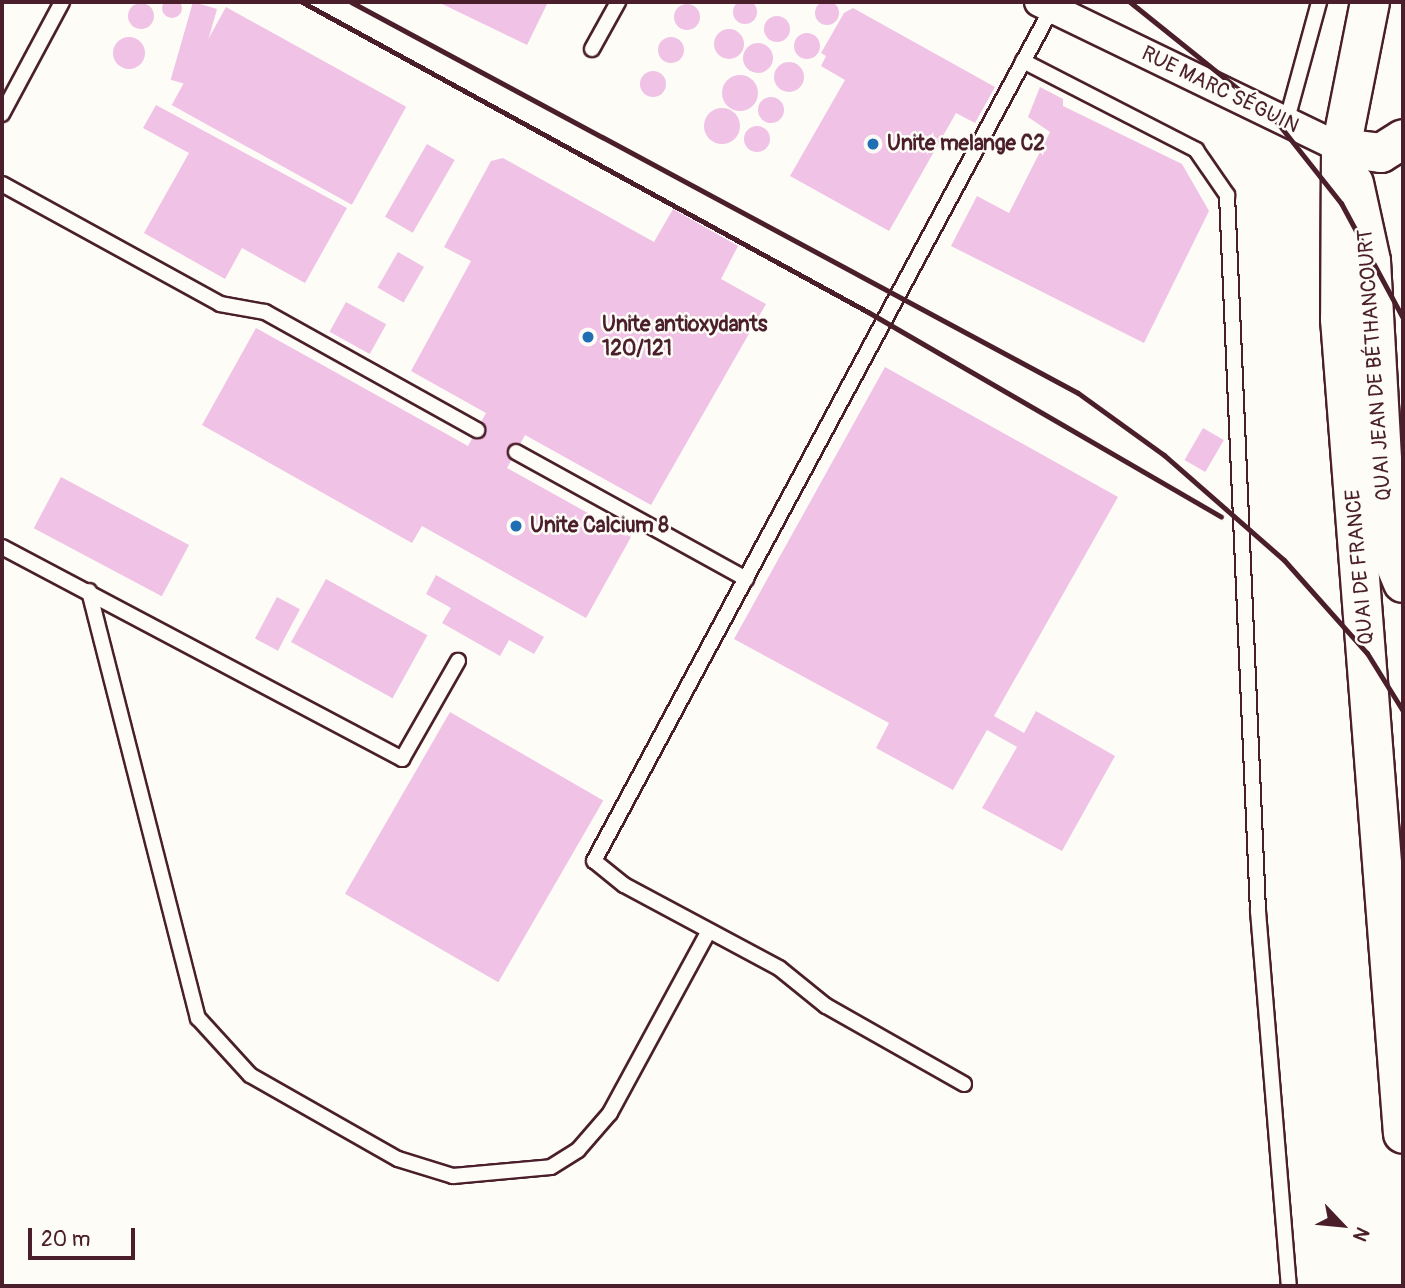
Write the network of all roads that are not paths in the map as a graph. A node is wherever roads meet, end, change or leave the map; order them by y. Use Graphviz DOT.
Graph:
graph roads {
  1 [pos="62,2"];
  2 [pos="618,2"];
  3 [pos="1319,2"];
  4 [pos="1370,2"];
  5 [pos="1045,5"];
  6 [pos="592,48"];
  7 [pos="1023,61"];
  8 [pos="2,114"];
  9 [pos="1286,123"];
  10 [pos="1403,139"];
  11 [pos="1341,148"];
  12 [pos="2,184"];
  13 [pos="477,430"];
  14 [pos="516,452"];
  15 [pos="2,547"];
  16 [pos="746,579"];
  17 [pos="1403,583"];
  18 [pos="89,591"];
  19 [pos="457,661"];
  20 [pos="709,931"];
  21 [pos="964,1084"];
  22 [pos="1403,1134"];
  23 [pos="1289,1286"];
  1 -- 8 [label="lane"];
  2 -- 6 [label="lane"];
  3 -- 9 [label="lane"];
  4 -- 11 [label="main road, QUAI DE FRANCE"];
  5 -- 7 [label="lane"];
  5 -- 9 [label="street, RUE MARC SÉGUIN"];
  7 -- 16 [label="lane"];
  7 -- 23 [label="lane"];
  9 -- 11 [label="street, RUE MARC SÉGUIN"];
  10 -- 11 [label="main road, RUE MARC SÉGUIN"];
  11 -- 17 [label="main road, QUAI JEAN DE BÉTHANCOURT"];
  11 -- 22 [label="main road, QUAI DE FRANCE"];
  12 -- 13 [label="lane"];
  14 -- 16 [label="lane"];
  15 -- 18 [label="lane"];
  16 -- 20 [label="lane"];
  18 -- 19 [label="lane"];
  18 -- 20 [label="lane"];
  20 -- 21 [label="lane"];
}
